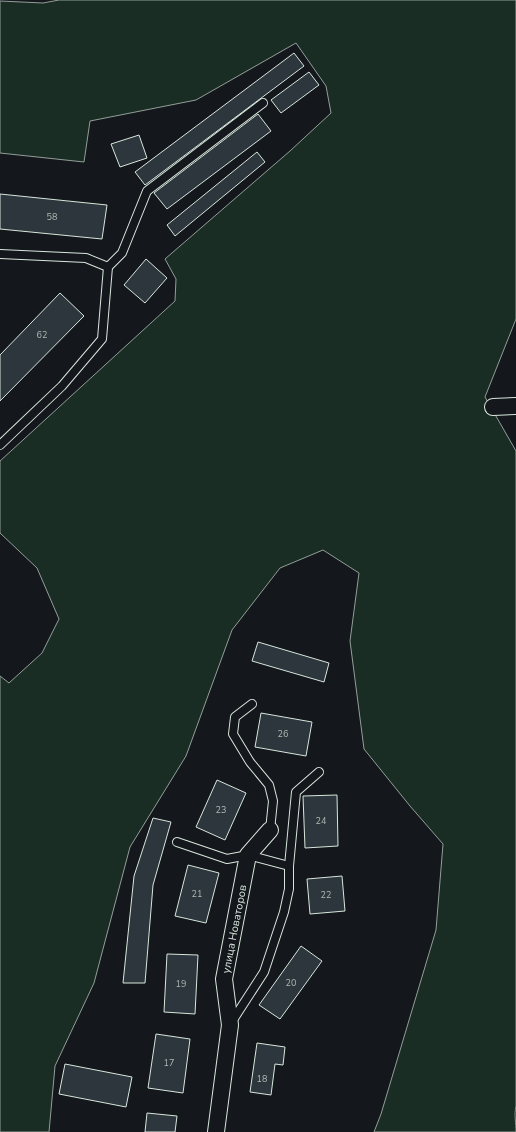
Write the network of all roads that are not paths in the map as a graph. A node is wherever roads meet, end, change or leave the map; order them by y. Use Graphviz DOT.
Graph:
graph roads {
  1 [pos="263,103"];
  2 [pos="0,254"];
  3 [pos="108,267"];
  4 [pos="516,406"];
  5 [pos="493,407"];
  6 [pos="0,445"];
  7 [pos="252,704"];
  8 [pos="319,772"];
  9 [pos="270,830"];
  10 [pos="177,842"];
  11 [pos="248,855"];
  12 [pos="289,866"];
  13 [pos="230,1025"];
  14 [pos="216,1132"];
  1 -- 3 [label="lane"];
  2 -- 3 [label="lane"];
  3 -- 6 [label="lane"];
  4 -- 5 [label="street"];
  7 -- 9 [label="lane"];
  8 -- 12 [label="lane"];
  9 -- 11 [label="street"];
  10 -- 11 [label="lane"];
  11 -- 12 [label="lane"];
  11 -- 13 [label="street, улица Новаторов"];
  12 -- 13 [label="lane"];
  13 -- 14 [label="street, улица Новаторов"];
}
